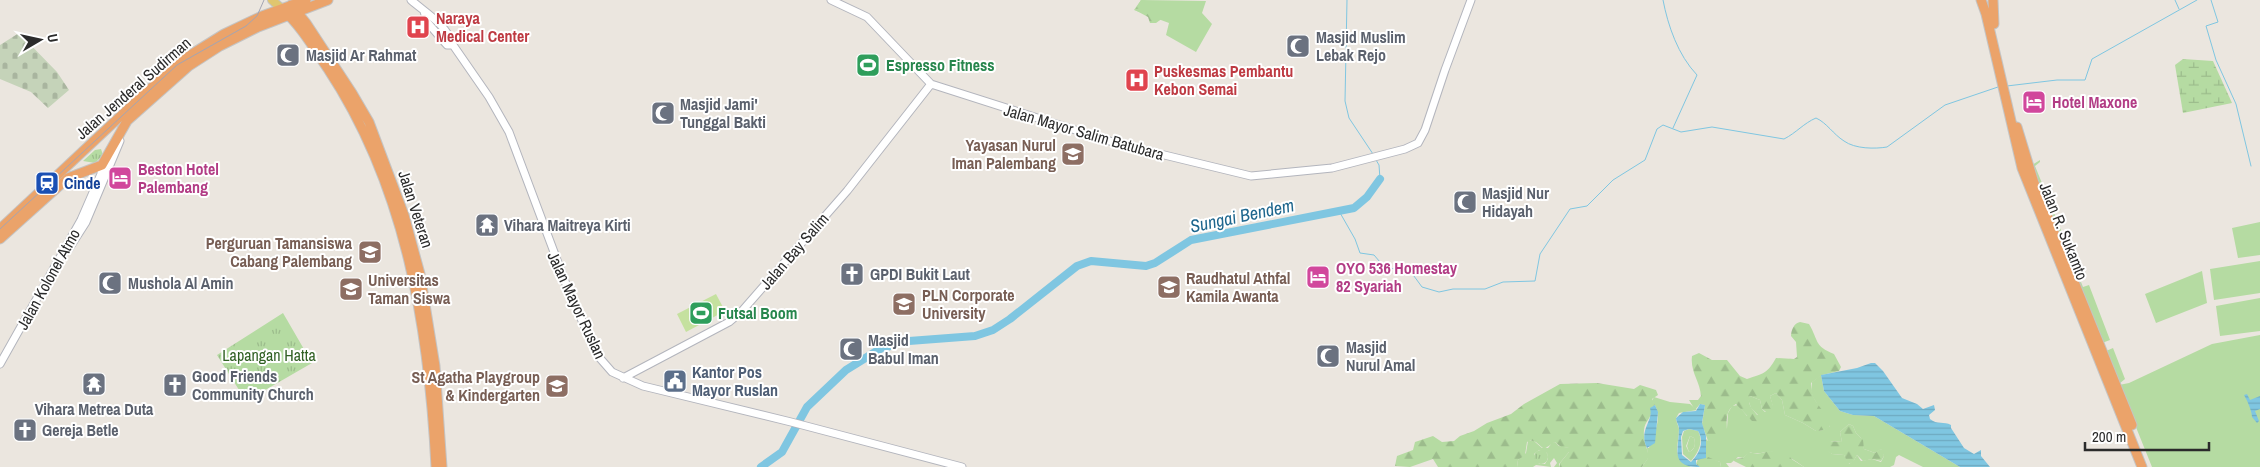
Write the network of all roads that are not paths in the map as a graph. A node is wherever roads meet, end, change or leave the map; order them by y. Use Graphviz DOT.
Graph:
graph roads {
  1 [pos="272,0"];
  2 [pos="306,0"];
  3 [pos="328,0"];
  4 [pos="333,0"];
  5 [pos="412,0"];
  6 [pos="831,0"];
  7 [pos="1471,0"];
  8 [pos="1982,0"];
  9 [pos="1991,0"];
  10 [pos="288,8"];
  11 [pos="1990,14"];
  12 [pos="305,22"];
  13 [pos="931,84"];
  14 [pos="2007,94"];
  15 [pos="127,121"];
  16 [pos="91,145"];
  17 [pos="108,153"];
  18 [pos="102,165"];
  19 [pos="0,229"];
  20 [pos="0,239"];
  21 [pos="61,254"];
  22 [pos="0,364"];
  23 [pos="623,378"];
  24 [pos="941,464"];
  25 [pos="436,467"];
  26 [pos="442,467"];
  27 [pos="962,467"];
  28 [pos="2142,467"];
  29 [pos="2148,467"];
  1 -- 10 [label="main road"];
  2 -- 10 [label="highway, Jalan Jenderal Sudirman"];
  3 -- 10 [label="highway, Jalan Jenderal Sudirman"];
  4 -- 12 [label="highway"];
  5 -- 23 [label="street, Jalan Mayor Ruslan"];
  6 -- 13 [label="street, Jalan Mayor Salim Batubara"];
  7 -- 13 [label="street, Jalan Mayor Salim Batubara"];
  8 -- 11 [label="highway, Jalan R. Sukamto"];
  9 -- 11 [label="highway, Jalan R. Sukamto"];
  10 -- 12 [label="highway, Jalan Veteran"];
  10 -- 15 [label="highway, Jalan Jenderal Sudirman"];
  10 -- 16 [label="highway, Jalan Jenderal Sudirman"];
  10 -- 25 [label="highway, Jalan Veteran"];
  11 -- 14 [label="highway, Jalan R. Sukamto"];
  12 -- 26 [label="highway, Jalan Veteran"];
  13 -- 23 [label="street, Jalan Bay Salim"];
  14 -- 28 [label="highway, Jalan R. Sukamto"];
  14 -- 29 [label="highway, Jalan R. Sukamto"];
  15 -- 17 [label="highway, Jalan Jenderal Sudirman"];
  15 -- 21 [label="street"];
  16 -- 17 [label="highway"];
  16 -- 19 [label="highway, Jalan Jenderal Sudirman"];
  17 -- 18 [label="highway, Jalan Jenderal Sudirman"];
  18 -- 20 [label="highway"];
  18 -- 21 [label="street, Jalan Kolonel Atmo"];
  21 -- 22 [label="street, Jalan Kolonel Atmo"];
  23 -- 24 [label="street, Jalan Mayor Ruslan"];
  24 -- 27 [label="street, Jalan Mayor Ruslan"];
}
